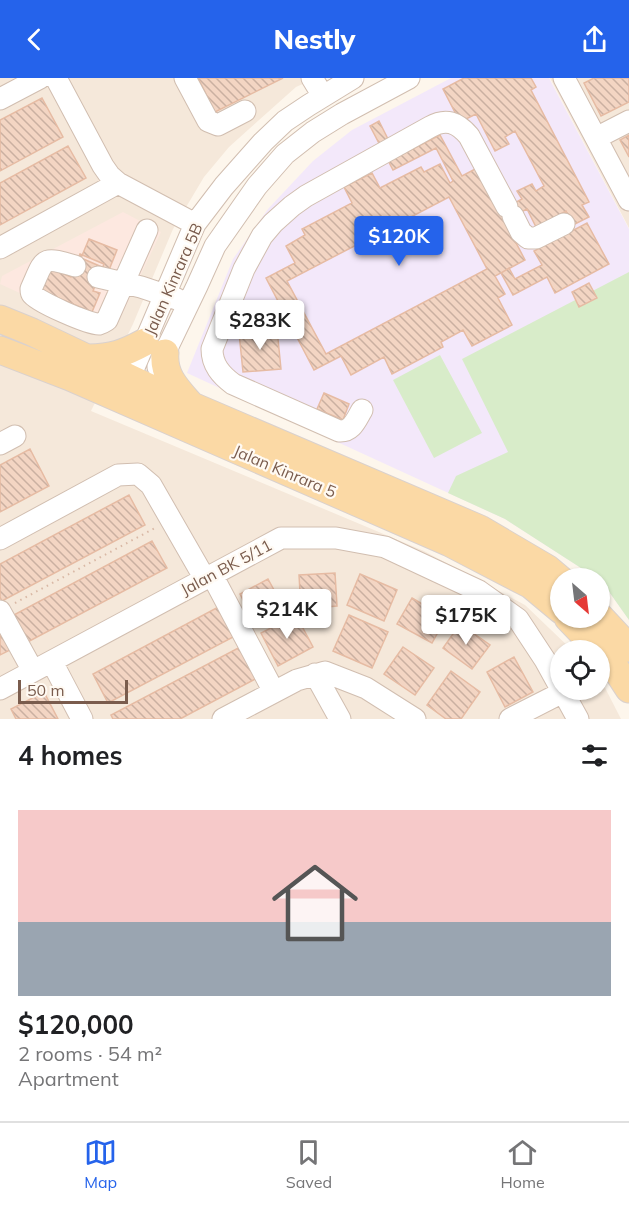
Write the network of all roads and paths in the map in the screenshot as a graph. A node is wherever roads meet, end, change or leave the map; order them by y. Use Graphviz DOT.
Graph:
graph roads {
  1 [pos="40,78"];
  2 [pos="56,78"];
  3 [pos="185,78"];
  4 [pos="353,78"];
  5 [pos="409,78"];
  6 [pos="564,78"];
  7 [pos="380,85"];
  8 [pos="318,87"];
  9 [pos="0,99"];
  10 [pos="245,111"];
  11 [pos="629,121"];
  12 [pos="596,138"];
  13 [pos="118,183"];
  14 [pos="629,200"];
  15 [pos="234,219"];
  16 [pos="195,224"];
  17 [pos="564,224"];
  18 [pos="147,230"];
  19 [pos="262,236"];
  20 [pos="0,248"];
  21 [pos="75,266"];
  22 [pos="98,277"];
  23 [pos="123,283"];
  24 [pos="165,294"];
  25 [pos="45,303"];
  26 [pos="189,303"];
  27 [pos="0,319"];
  28 [pos="32,332"];
  29 [pos="155,347"];
  30 [pos="0,350"];
  31 [pos="88,358"];
  32 [pos="134,393"];
  33 [pos="190,405"];
  34 [pos="362,410"];
  35 [pos="171,520"];
  36 [pos="0,540"];
  37 [pos="550,571"];
  38 [pos="208,577"];
  39 [pos="550,601"];
  40 [pos="0,611"];
  41 [pos="578,628"];
  42 [pos="610,628"];
  43 [pos="629,648"];
  44 [pos="42,666"];
  45 [pos="550,669"];
  46 [pos="315,674"];
  47 [pos="0,689"];
  48 [pos="629,689"];
  49 [pos="274,692"];
  50 [pos="550,697"];
  51 [pos="568,700"];
  52 [pos="82,719"];
  53 [pos="223,719"];
  54 [pos="340,719"];
  55 [pos="415,719"];
  56 [pos="510,719"];
  57 [pos="578,719"];
  1 -- 9 [label="street"];
  2 -- 13 [label="street"];
  3 -- 10 [label="street"];
  4 -- 8 [label="street, Jalan Kinrara 5B"];
  5 -- 7 [label="street, Jalan Kinrara 5B"];
  6 -- 12 [label="street"];
  7 -- 15 [label="street, Jalan Kinrara 5B"];
  8 -- 16 [label="street, Jalan Kinrara 5B"];
  11 -- 12 [label="street"];
  12 -- 14 [label="street"];
  13 -- 16 [label="street"];
  13 -- 20 [label="street"];
  15 -- 19 [label="street"];
  15 -- 26 [label="street, Jalan Kinrara 5B"];
  16 -- 24 [label="street, Jalan Kinrara 5B"];
  17 -- 19 [label="street"];
  18 -- 23 [label="street"];
  19 -- 34 [label="street"];
  21 -- 25 [label="street"];
  22 -- 23 [label="street"];
  23 -- 24 [label="street"];
  23 -- 25 [label="street"];
  24 -- 26 [label="street"];
  24 -- 29 [label="street, Jalan Kinrara 5B"];
  25 -- 28 [label="street"];
  26 -- 29 [label="street, Jalan Kinrara 5B"];
  27 -- 28 [label="main road, Jalan Kinrara 5"];
  28 -- 31 [label="main road, Jalan Kinrara 5"];
  29 -- 31 [label="main road"];
  29 -- 32 [label="street, Jalan Kinrara 5B"];
  29 -- 33 [label="main road"];
  30 -- 32 [label="main road, Jalan Kinrara 5"];
  31 -- 32 [label="main road, Jalan Kinrara 5"];
  32 -- 33 [label="main road, Jalan Kinrara 5"];
  32 -- 39 [label="main road, Jalan Kinrara 5"];
  33 -- 37 [label="main road, Jalan Kinrara 5"];
  35 -- 36 [label="street"];
  35 -- 38 [label="street"];
  35 -- 40 [label="path"];
  38 -- 44 [label="street, Jalan BK 5/11"];
  38 -- 45 [label="street, Jalan BK 5/11"];
  38 -- 49 [label="street"];
  40 -- 44 [label="street"];
  41 -- 48 [label="main road"];
  42 -- 43 [label="main road"];
  44 -- 47 [label="street, Jalan BK 5/11"];
  44 -- 52 [label="street"];
  46 -- 49 [label="street"];
  46 -- 54 [label="street"];
  46 -- 55 [label="street"];
  49 -- 53 [label="street"];
  50 -- 56 [label="street"];
  51 -- 57 [label="street, Jalan BK 5/11"];
}
